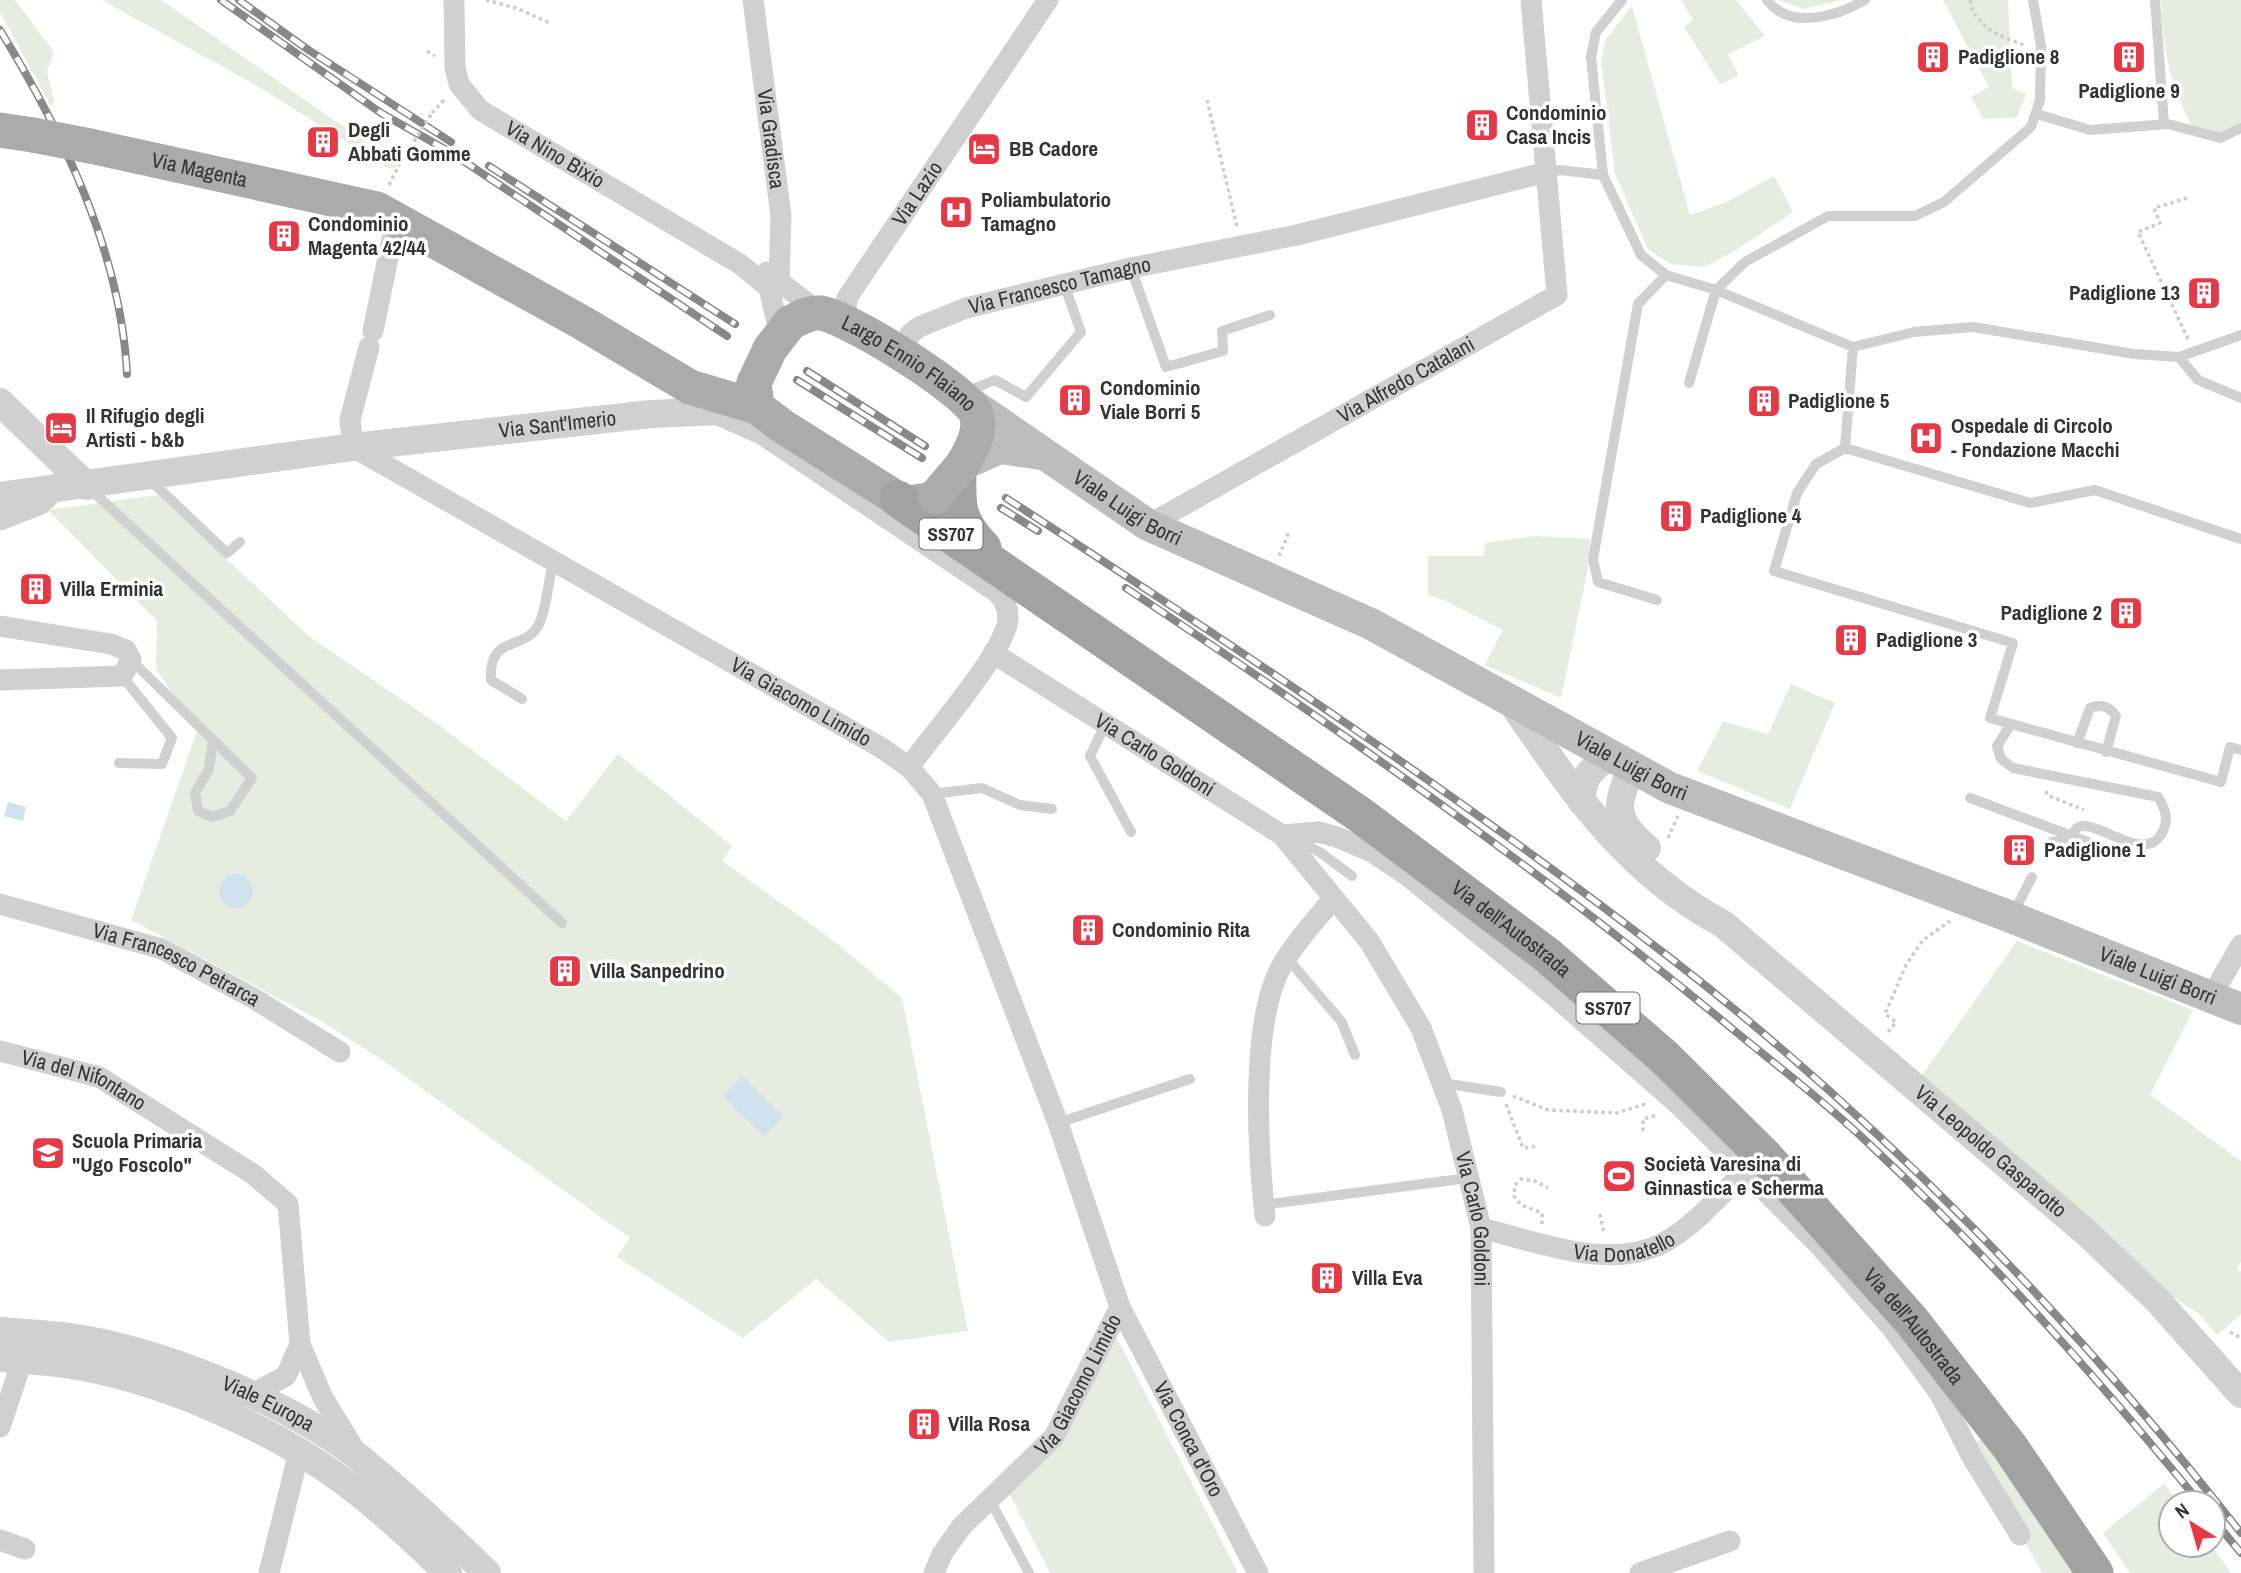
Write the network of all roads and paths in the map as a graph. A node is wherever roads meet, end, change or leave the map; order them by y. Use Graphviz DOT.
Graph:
graph roads {
  1 [pos="454,0"];
  2 [pos="486,0"];
  3 [pos="753,0"];
  4 [pos="1048,0"];
  5 [pos="1531,0"];
  6 [pos="1622,0"];
  7 [pos="1767,0"];
  8 [pos="1865,0"];
  9 [pos="1970,0"];
  10 [pos="2033,0"];
  11 [pos="2155,0"];
  12 [pos="550,23"];
  13 [pos="2041,50"];
  14 [pos="450,95"];
  15 [pos="1207,100"];
  16 [pos="2037,114"];
  17 [pos="2164,124"];
  18 [pos="2241,128"];
  19 [pos="16,132"];
  20 [pos="1547,172"];
  21 [pos="1603,175"];
  22 [pos="2187,198"];
  23 [pos="392,203"];
  24 [pos="1242,246"];
  25 [pos="733,259"];
  26 [pos="1131,268"];
  27 [pos="1666,275"];
  28 [pos="779,280"];
  29 [pos="1064,284"];
  30 [pos="1716,290"];
  31 [pos="1270,315"];
  32 [pos="2241,335"];
  33 [pos="1853,347"];
  34 [pos="2196,353"];
  35 [pos="784,356"];
  36 [pos="2179,357"];
  37 [pos="913,361"];
  38 [pos="654,366"];
  39 [pos="1689,383"];
  40 [pos="965,398"];
  41 [pos="2241,398"];
  42 [pos="0,402"];
  43 [pos="702,410"];
  44 [pos="353,447"];
  45 [pos="1845,448"];
  46 [pos="1053,457"];
  47 [pos="146,475"];
  48 [pos="952,478"];
  49 [pos="87,486"];
  50 [pos="55,490"];
  51 [pos="0,496"];
  52 [pos="898,499"];
  53 [pos="0,520"];
  54 [pos="1148,525"];
  55 [pos="1289,532"];
  56 [pos="2240,537"];
  57 [pos="240,542"];
  58 [pos="553,561"];
  59 [pos="1276,564"];
  60 [pos="1003,569"];
  61 [pos="1657,600"];
  62 [pos="0,626"];
  63 [pos="993,653"];
  64 [pos="127,668"];
  65 [pos="0,680"];
  66 [pos="1508,696"];
  67 [pos="522,699"];
  68 [pos="1106,723"];
  69 [pos="2011,724"];
  70 [pos="213,740"];
  71 [pos="2077,743"];
  72 [pos="2241,750"];
  73 [pos="2106,752"];
  74 [pos="119,763"];
  75 [pos="1622,763"];
  76 [pos="909,766"];
  77 [pos="932,794"];
  78 [pos="1969,798"];
  79 [pos="1581,802"];
  80 [pos="1052,808"];
  81 [pos="1131,832"];
  82 [pos="1284,835"];
  83 [pos="2068,838"];
  84 [pos="2052,842"];
  85 [pos="2124,856"];
  86 [pos="1352,876"];
  87 [pos="2032,877"];
  88 [pos="1334,899"];
  89 [pos="0,904"];
  90 [pos="1959,915"];
  91 [pos="2011,917"];
  92 [pos="562,923"];
  93 [pos="1723,924"];
  94 [pos="2241,946"];
  95 [pos="1287,958"];
  96 [pos="2211,997"];
  97 [pos="2241,1009"];
  98 [pos="1878,1024"];
  99 [pos="0,1051"];
  100 [pos="340,1052"];
  101 [pos="1355,1055"];
  102 [pos="1190,1079"];
  103 [pos="1442,1083"];
  104 [pos="1501,1092"];
  105 [pos="1058,1123"];
  106 [pos="1643,1131"];
  107 [pos="1538,1146"];
  108 [pos="1744,1172"];
  109 [pos="1468,1178"];
  110 [pos="1548,1188"];
  111 [pos="1264,1211"];
  112 [pos="1481,1228"];
  113 [pos="1542,1243"];
  114 [pos="1120,1307"];
  115 [pos="0,1331"];
  116 [pos="2230,1332"];
  117 [pos="2241,1338"];
  118 [pos="300,1344"];
  119 [pos="11,1359"];
  120 [pos="2241,1394"];
  121 [pos="250,1395"];
  122 [pos="0,1427"];
  123 [pos="299,1452"];
  124 [pos="359,1458"];
  125 [pos="990,1500"];
  126 [pos="2020,1535"];
  127 [pos="0,1540"];
  128 [pos="1730,1541"];
  129 [pos="25,1549"];
  130 [pos="1480,1572"];
  131 [pos="269,1573"];
  132 [pos="448,1573"];
  133 [pos="488,1573"];
  134 [pos="934,1573"];
  135 [pos="1029,1573"];
  136 [pos="1258,1573"];
  137 [pos="1640,1573"];
  138 [pos="2095,1573"];
  1 -- 25 [label="street, Via Nino Bixio"];
  2 -- 12 [label="path"];
  3 -- 28 [label="street, Via Gradisca"];
  4 -- 35 [label="street, Via Lazio"];
  5 -- 20 [label="street"];
  6 -- 21 [label="lane"];
  7 -- 8 [label="lane"];
  9 -- 13 [label="path"];
  10 -- 13 [label="lane"];
  11 -- 17 [label="lane"];
  13 -- 16 [label="lane"];
  14 -- 23 [label="path, bridge"];
  15 -- 24 [label="path"];
  16 -- 17 [label="lane"];
  16 -- 30 [label="lane"];
  17 -- 18 [label="lane"];
  19 -- 23 [label="main road, Via Magenta, bridge"];
  20 -- 21 [label="lane"];
  20 -- 24 [label="street, Via Francesco Tamagno"];
  20 -- 54 [label="street, Via Alfredo Catalani"];
  21 -- 27 [label="lane"];
  22 -- 34 [label="path"];
  23 -- 38 [label="main road, Via Magenta"];
  23 -- 44 [label="street"];
  24 -- 26 [label="street, Via Francesco Tamagno"];
  25 -- 28 [label="street, Via Nino Bixio"];
  25 -- 35 [label="street, Via Nino Bixio"];
  26 -- 29 [label="street, Via Francesco Tamagno"];
  26 -- 31 [label="lane"];
  27 -- 30 [label="lane"];
  27 -- 61 [label="lane"];
  28 -- 35 [label="street, Via Nino Bixio"];
  29 -- 37 [label="street, Via Francesco Tamagno"];
  29 -- 40 [label="lane"];
  30 -- 33 [label="lane"];
  30 -- 39 [label="lane"];
  32 -- 34 [label="lane"];
  33 -- 36 [label="lane"];
  33 -- 45 [label="lane"];
  34 -- 36 [label="lane"];
  35 -- 37 [label="main road, Largo Ennio Flaiano"];
  35 -- 38 [label="main road, Via Magenta"];
  35 -- 38 [label="main road, Via Magenta"];
  35 -- 43 [label="street, Via Sant'Imerio"];
  35 -- 52 [label="main road"];
  36 -- 41 [label="lane"];
  37 -- 40 [label="main road, Largo Ennio Flaiano"];
  40 -- 46 [label="main road, Viale Luigi Borri"];
  40 -- 48 [label="main road, Largo Ennio Flaiano"];
  42 -- 49 [label="street"];
  43 -- 44 [label="street, Via Sant'Imerio"];
  43 -- 63 [label="street"];
  44 -- 47 [label="street, Via Sant'Imerio"];
  44 -- 58 [label="street, Via Giacomo Limido"];
  45 -- 56 [label="lane"];
  45 -- 69 [label="lane"];
  46 -- 48 [label="main road, Viale Luigi Borri"];
  46 -- 54 [label="main road, Viale Luigi Borri"];
  47 -- 49 [label="street, Via Sant'Imerio"];
  47 -- 57 [label="lane"];
  48 -- 52 [label="main road"];
  48 -- 60 [label="highway, SS707"];
  49 -- 50 [label="street, Via Sant'Imerio"];
  49 -- 92 [label="lane"];
  50 -- 51 [label="street, Via Sant'Imerio"];
  50 -- 53 [label="street"];
  52 -- 60 [label="highway, SS707"];
  54 -- 66 [label="main road, Viale Luigi Borri"];
  55 -- 59 [label="path"];
  58 -- 67 [label="lane"];
  58 -- 76 [label="street, Via Giacomo Limido"];
  60 -- 138 [label="highway, Via dell'Autostrada / SS707"];
  62 -- 64 [label="street"];
  63 -- 68 [label="street, Via Carlo Goldoni"];
  63 -- 76 [label="street"];
  64 -- 65 [label="street"];
  64 -- 70 [label="lane"];
  64 -- 74 [label="lane"];
  66 -- 75 [label="main road, Viale Luigi Borri"];
  66 -- 79 [label="street, Via Leopoldo Gasparotto"];
  68 -- 81 [label="lane"];
  68 -- 82 [label="street, Via Carlo Goldoni"];
  69 -- 71 [label="lane"];
  69 -- 83 [label="lane"];
  70 -- 70 [label="lane"];
  71 -- 73 [label="lane"];
  71 -- 73 [label="lane"];
  72 -- 73 [label="lane"];
  75 -- 79 [label="street"];
  75 -- 91 [label="main road, Viale Luigi Borri"];
  75 -- 93 [label="street, Via Leopoldo Gasparotto"];
  76 -- 77 [label="street, Via Giacomo Limido"];
  77 -- 80 [label="lane"];
  77 -- 105 [label="street, Via Giacomo Limido"];
  78 -- 83 [label="lane"];
  79 -- 93 [label="street, Via Leopoldo Gasparotto"];
  82 -- 86 [label="lane"];
  82 -- 88 [label="street, Via Carlo Goldoni"];
  82 -- 108 [label="street"];
  83 -- 84 [label="lane"];
  83 -- 85 [label="lane"];
  87 -- 91 [label="lane"];
  88 -- 95 [label="street"];
  88 -- 103 [label="street, Via Carlo Goldoni"];
  89 -- 100 [label="street, Via Francesco Petrarca"];
  90 -- 98 [label="path"];
  91 -- 96 [label="main road, Viale Luigi Borri"];
  93 -- 120 [label="street, Via Leopoldo Gasparotto"];
  94 -- 96 [label="street"];
  95 -- 101 [label="lane"];
  95 -- 111 [label="street"];
  96 -- 97 [label="main road, Viale Luigi Borri"];
  99 -- 118 [label="street, Via del Nifontano"];
  102 -- 105 [label="lane"];
  103 -- 104 [label="lane"];
  103 -- 109 [label="street, Via Carlo Goldoni"];
  104 -- 106 [label="path"];
  104 -- 107 [label="path"];
  105 -- 114 [label="street, Via Giacomo Limido"];
  108 -- 113 [label="street, Via Donatello"];
  108 -- 126 [label="street"];
  109 -- 111 [label="lane"];
  109 -- 112 [label="street, Via Carlo Goldoni"];
  110 -- 113 [label="path"];
  112 -- 113 [label="street, Via Donatello"];
  112 -- 130 [label="street, Via Carlo Goldoni"];
  114 -- 125 [label="street, Via Giacomo Limido"];
  114 -- 136 [label="street, Via Conca d'Oro"];
  115 -- 121 [label="street, Viale Europa"];
  116 -- 117 [label="path"];
  118 -- 121 [label="street, Via del Nifontano"];
  118 -- 124 [label="street, Via del Nifontano"];
  119 -- 122 [label="street, Viale Europa"];
  119 -- 123 [label="street, Viale Europa"];
  121 -- 124 [label="street, Viale Europa"];
  123 -- 131 [label="street"];
  123 -- 132 [label="street, Viale Europa"];
  124 -- 133 [label="street, Viale Europa"];
  125 -- 134 [label="street, Via Giacomo Limido"];
  125 -- 135 [label="lane"];
  127 -- 129 [label="street"];
  128 -- 137 [label="street"];
}
